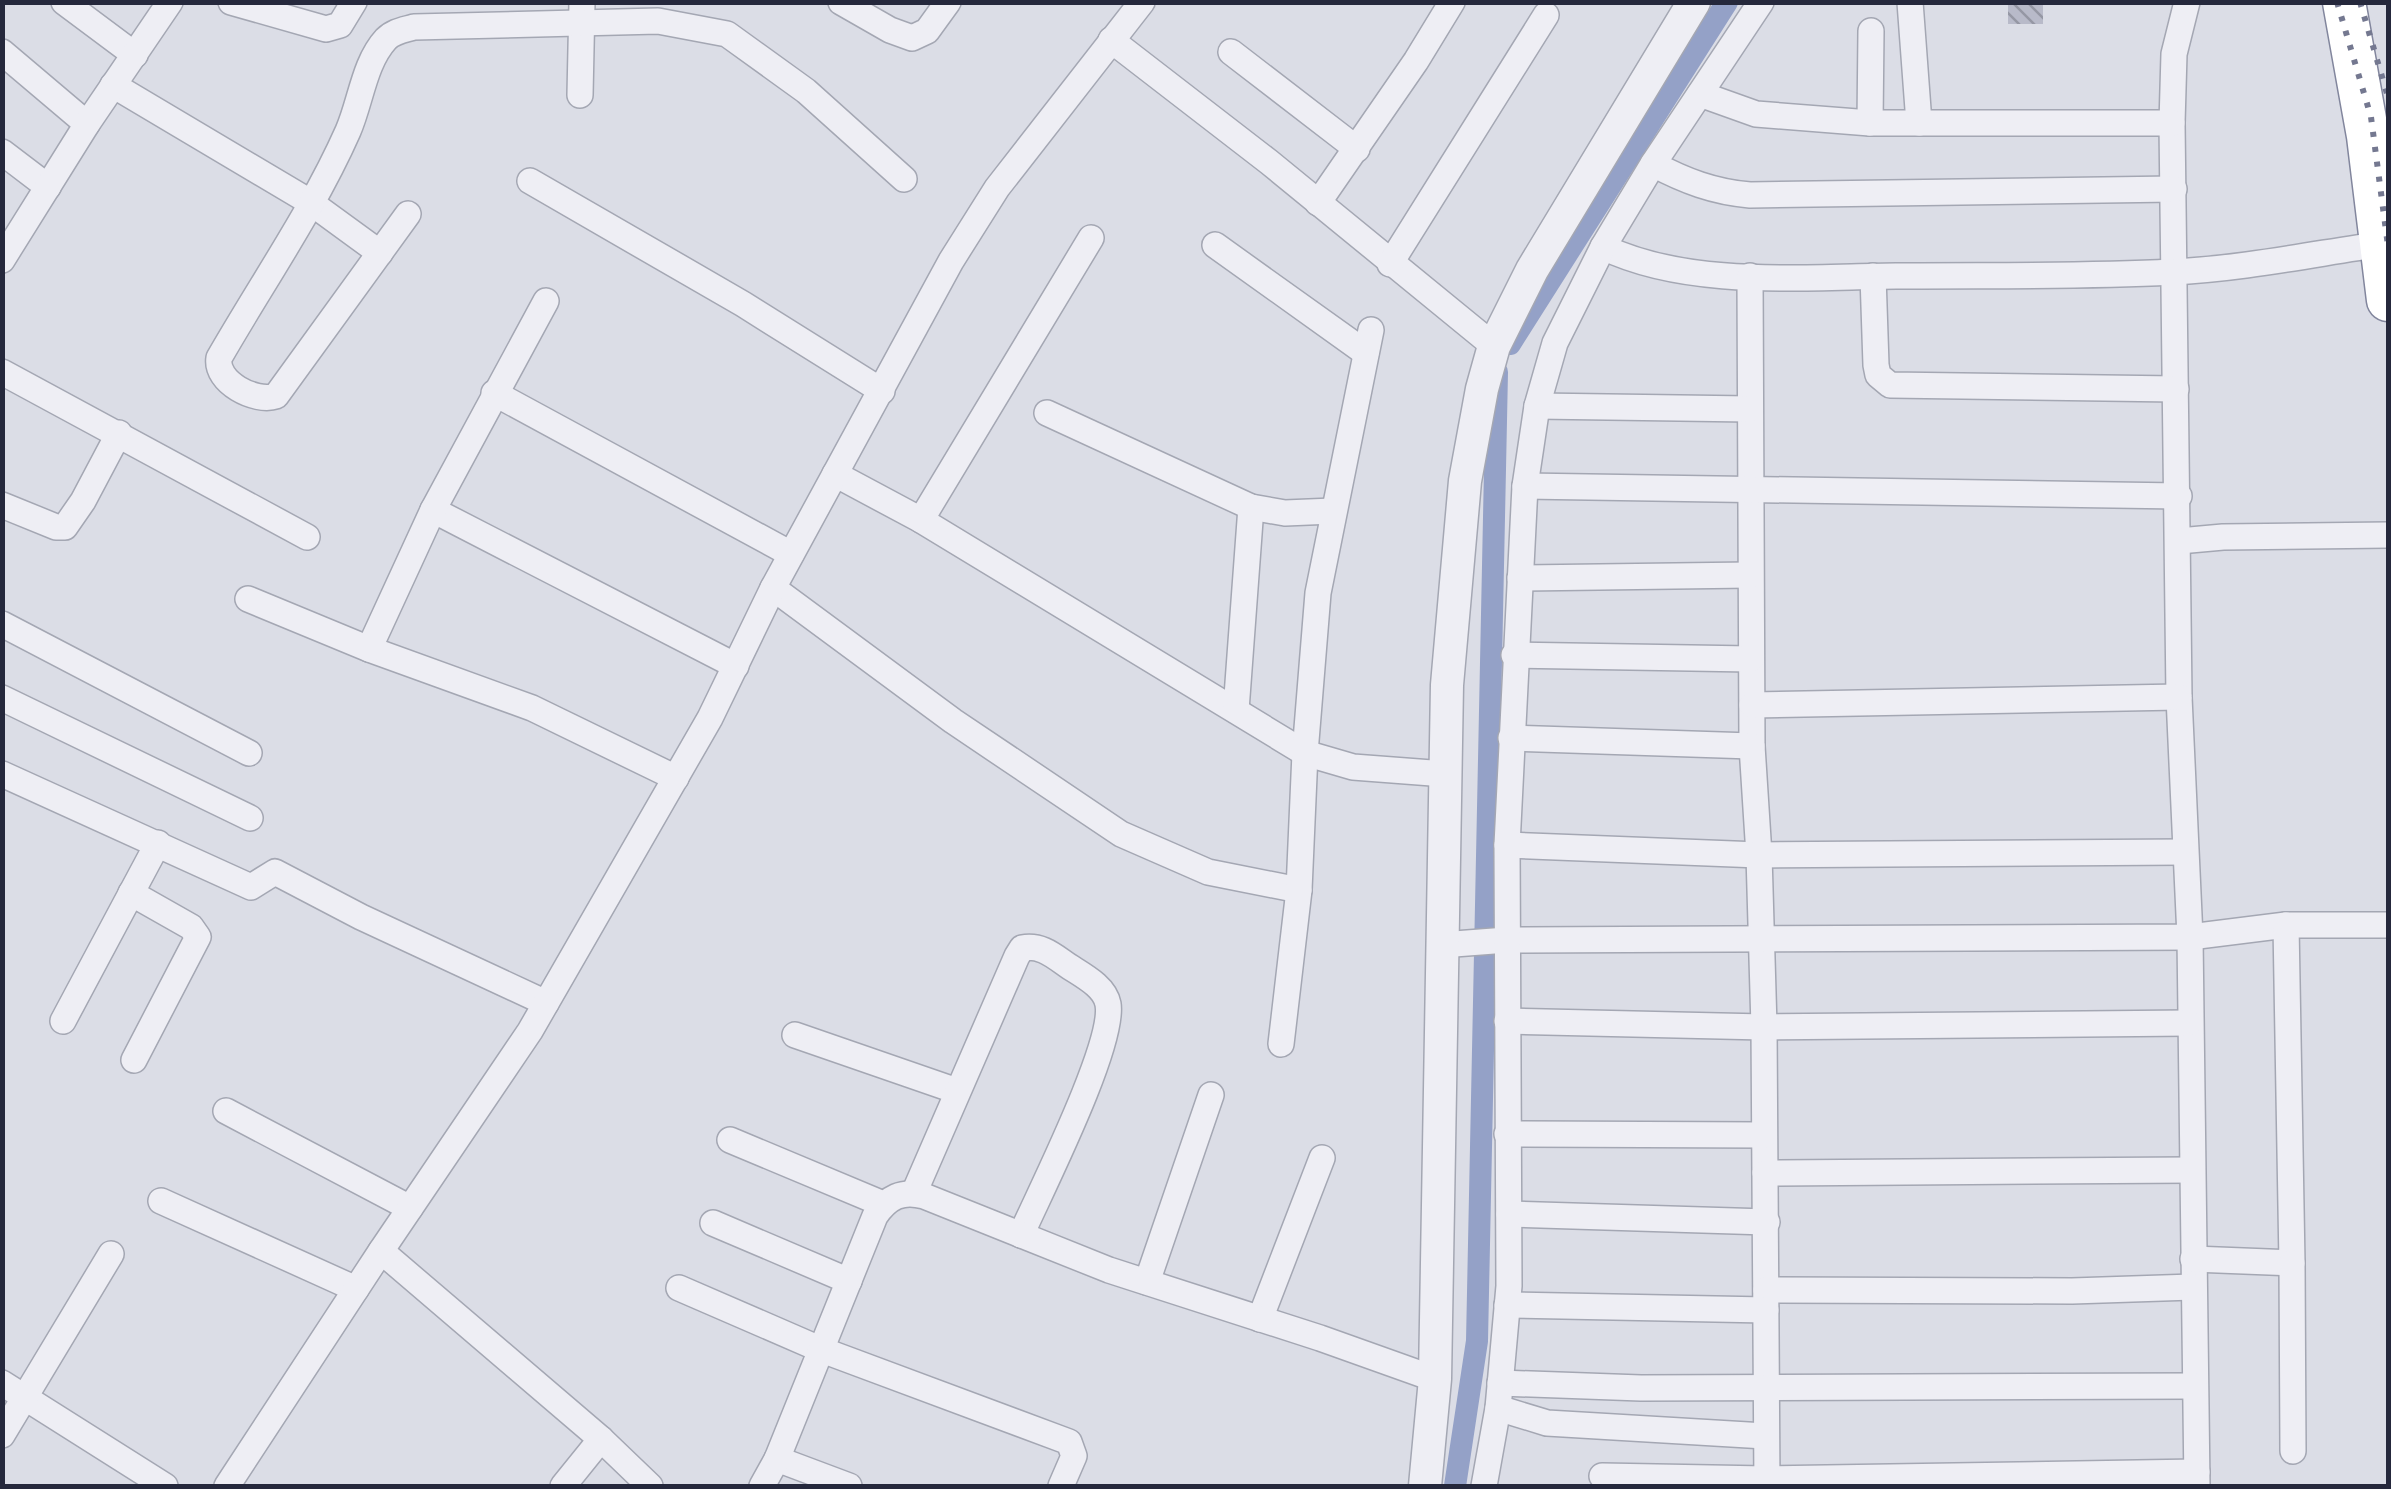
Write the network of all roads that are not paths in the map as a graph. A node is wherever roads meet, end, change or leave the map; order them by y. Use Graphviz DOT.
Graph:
graph roads {
  1 [pos="64,2"];
  2 [pos="170,2"];
  3 [pos="232,2"];
  4 [pos="354,2"];
  5 [pos="841,2"];
  6 [pos="948,2"];
  7 [pos="1142,2"];
  8 [pos="1452,2"];
  9 [pos="1694,2"];
  10 [pos="1761,2"];
  11 [pos="1910,2"];
  12 [pos="2186,2"];
  13 [pos="2344,2"];
  14 [pos="2367,2"];
  15 [pos="582,12"];
  16 [pos="1546,15"];
  17 [pos="1871,31"];
  18 [pos="1111,40"];
  19 [pos="2,52"];
  20 [pos="1232,52"];
  21 [pos="136,54"];
  22 [pos="113,86"];
  23 [pos="1700,94"];
  24 [pos="580,95"];
  25 [pos="1870,123"];
  26 [pos="1918,123"];
  27 [pos="2172,123"];
  28 [pos="87,124"];
  29 [pos="2388,124"];
  30 [pos="1357,149"];
  31 [pos="2,152"];
  32 [pos="1654,164"];
  33 [pos="904,180"];
  34 [pos="530,181"];
  35 [pos="48,187"];
  36 [pos="2174,189"];
  37 [pos="310,202"];
  38 [pos="1318,203"];
  39 [pos="408,214"];
  40 [pos="1091,238"];
  41 [pos="2382,244"];
  42 [pos="1215,245"];
  43 [pos="1603,247"];
  44 [pos="380,253"];
  45 [pos="2,260"];
  46 [pos="1390,264"];
  47 [pos="2174,272"];
  48 [pos="1750,276"];
  49 [pos="1873,276"];
  50 [pos="546,300"];
  51 [pos="2388,300"];
  52 [pos="1494,346"];
  53 [pos="2,372"];
  54 [pos="2176,389"];
  55 [pos="882,391"];
  56 [pos="494,392"];
  57 [pos="1537,406"];
  58 [pos="1750,408"];
  59 [pos="1047,413"];
  60 [pos="119,433"];
  61 [pos="835,474"];
  62 [pos="1526,486"];
  63 [pos="1750,492"];
  64 [pos="2179,496"];
  65 [pos="2,506"];
  66 [pos="1251,507"];
  67 [pos="433,510"];
  68 [pos="1333,511"];
  69 [pos="921,520"];
  70 [pos="2388,534"];
  71 [pos="307,537"];
  72 [pos="2179,541"];
  73 [pos="791,554"];
  74 [pos="1750,575"];
  75 [pos="1520,578"];
  76 [pos="773,588"];
  77 [pos="248,599"];
  78 [pos="2,624"];
  79 [pos="369,649"];
  80 [pos="1514,655"];
  81 [pos="1751,660"];
  82 [pos="736,666"];
  83 [pos="2,698"];
  84 [pos="2180,698"];
  85 [pos="1752,705"];
  86 [pos="1236,710"];
  87 [pos="1511,738"];
  88 [pos="1752,746"];
  89 [pos="249,753"];
  90 [pos="1305,753"];
  91 [pos="2,774"];
  92 [pos="1445,774"];
  93 [pos="676,778"];
  94 [pos="250,818"];
  95 [pos="158,843"];
  96 [pos="1507,845"];
  97 [pos="2186,852"];
  98 [pos="1759,855"];
  99 [pos="1300,890"];
  100 [pos="131,893"];
  101 [pos="2286,925"];
  102 [pos="2388,925"];
  103 [pos="2190,937"];
  104 [pos="1761,940"];
  105 [pos="1497,941"];
  106 [pos="1451,944"];
  107 [pos="546,1004"];
  108 [pos="62,1021"];
  109 [pos="1508,1021"];
  110 [pos="2190,1022"];
  111 [pos="1764,1027"];
  112 [pos="795,1035"];
  113 [pos="1281,1044"];
  114 [pos="134,1060"];
  115 [pos="958,1091"];
  116 [pos="1211,1095"];
  117 [pos="226,1111"];
  118 [pos="1507,1134"];
  119 [pos="1764,1136"];
  120 [pos="730,1140"];
  121 [pos="1322,1158"];
  122 [pos="2192,1170"];
  123 [pos="1764,1173"];
  124 [pos="914,1193"];
  125 [pos="160,1201"];
  126 [pos="883,1204"];
  127 [pos="410,1208"];
  128 [pos="1509,1214"];
  129 [pos="1767,1222"];
  130 [pos="713,1223"];
  131 [pos="1020,1235"];
  132 [pos="381,1251"];
  133 [pos="111,1254"];
  134 [pos="2193,1259"];
  135 [pos="2292,1262"];
  136 [pos="850,1281"];
  137 [pos="1147,1282"];
  138 [pos="2193,1287"];
  139 [pos="678,1288"];
  140 [pos="356,1289"];
  141 [pos="1766,1300"];
  142 [pos="1507,1305"];
  143 [pos="1260,1319"];
  144 [pos="822,1350"];
  145 [pos="1435,1379"];
  146 [pos="2,1383"];
  147 [pos="2194,1386"];
  148 [pos="1764,1388"];
  149 [pos="1499,1396"];
  150 [pos="26,1397"];
  151 [pos="2,1435"];
  152 [pos="1765,1436"];
  153 [pos="601,1440"];
  154 [pos="2294,1451"];
  155 [pos="777,1458"];
  156 [pos="1602,1476"];
  157 [pos="2197,1479"];
  158 [pos="1766,1483"];
  159 [pos="165,1486"];
  160 [pos="227,1486"];
  161 [pos="564,1486"];
  162 [pos="650,1486"];
  163 [pos="762,1486"];
  164 [pos="849,1486"];
  165 [pos="1061,1486"];
  166 [pos="1426,1486"];
  167 [pos="1484,1486"];
  1 -- 21 [label="street"];
  2 -- 21 [label="street"];
  3 -- 4 [label="street"];
  5 -- 6 [label="street"];
  7 -- 18 [label="street"];
  8 -- 30 [label="street"];
  9 -- 52 [label="street"];
  10 -- 23 [label="street"];
  11 -- 26 [label="street"];
  12 -- 27 [label="street"];
  13 -- 41 [label="highway"];
  14 -- 29 [label="highway"];
  15 -- 24 [label="street"];
  15 -- 33 [label="street"];
  15 -- 37 [label="street"];
  16 -- 46 [label="street"];
  17 -- 25 [label="street"];
  18 -- 38 [label="street"];
  18 -- 55 [label="street"];
  19 -- 28 [label="street"];
  20 -- 30 [label="street"];
  21 -- 22 [label="street"];
  22 -- 28 [label="street"];
  22 -- 37 [label="street"];
  23 -- 25 [label="street"];
  23 -- 32 [label="street"];
  25 -- 26 [label="street"];
  26 -- 27 [label="street"];
  27 -- 36 [label="street"];
  28 -- 35 [label="street"];
  30 -- 38 [label="street"];
  31 -- 35 [label="street"];
  32 -- 36 [label="street"];
  32 -- 43 [label="street"];
  34 -- 55 [label="street"];
  35 -- 45 [label="street"];
  36 -- 47 [label="street"];
  37 -- 44 [label="street"];
  37 -- 44 [label="street"];
  38 -- 46 [label="street"];
  39 -- 44 [label="street"];
  40 -- 69 [label="street"];
  41 -- 47 [label="street"];
  41 -- 51 [label="highway"];
  42 -- 68 [label="street"];
  43 -- 48 [label="street"];
  43 -- 57 [label="street"];
  46 -- 52 [label="street"];
  47 -- 49 [label="street"];
  47 -- 54 [label="street"];
  48 -- 49 [label="street"];
  48 -- 58 [label="street"];
  49 -- 54 [label="street"];
  50 -- 56 [label="street"];
  52 -- 92 [label="street"];
  53 -- 60 [label="street"];
  54 -- 64 [label="street"];
  55 -- 61 [label="street"];
  56 -- 67 [label="street"];
  56 -- 73 [label="street"];
  57 -- 58 [label="street"];
  57 -- 62 [label="street"];
  58 -- 63 [label="street"];
  59 -- 66 [label="street"];
  60 -- 65 [label="street"];
  60 -- 71 [label="street"];
  61 -- 69 [label="street"];
  61 -- 73 [label="street"];
  62 -- 63 [label="street"];
  62 -- 75 [label="street"];
  63 -- 64 [label="street"];
  63 -- 74 [label="street"];
  64 -- 72 [label="street"];
  66 -- 68 [label="street"];
  66 -- 86 [label="street"];
  67 -- 79 [label="street"];
  67 -- 82 [label="street"];
  68 -- 90 [label="street"];
  69 -- 86 [label="street"];
  70 -- 72 [label="street"];
  72 -- 84 [label="street"];
  73 -- 76 [label="street"];
  74 -- 75 [label="street"];
  74 -- 81 [label="street"];
  75 -- 80 [label="street"];
  76 -- 82 [label="street"];
  76 -- 99 [label="street"];
  77 -- 79 [label="street"];
  78 -- 89 [label="street"];
  79 -- 93 [label="street"];
  80 -- 81 [label="street"];
  80 -- 87 [label="street"];
  81 -- 85 [label="street"];
  82 -- 93 [label="street"];
  83 -- 94 [label="street"];
  84 -- 85 [label="street"];
  84 -- 97 [label="street"];
  85 -- 88 [label="street"];
  86 -- 90 [label="street"];
  87 -- 88 [label="street"];
  87 -- 96 [label="street"];
  88 -- 98 [label="street"];
  90 -- 92 [label="street"];
  90 -- 99 [label="street"];
  91 -- 95 [label="street"];
  92 -- 106 [label="street"];
  93 -- 107 [label="street"];
  95 -- 100 [label="street"];
  95 -- 107 [label="street"];
  96 -- 98 [label="street"];
  96 -- 105 [label="street"];
  97 -- 98 [label="street"];
  97 -- 103 [label="street"];
  98 -- 104 [label="street"];
  99 -- 113 [label="street"];
  100 -- 108 [label="street"];
  100 -- 114 [label="street"];
  101 -- 102 [label="street"];
  101 -- 103 [label="street"];
  101 -- 135 [label="street"];
  103 -- 104 [label="street"];
  103 -- 110 [label="street"];
  104 -- 105 [label="street"];
  104 -- 111 [label="street"];
  105 -- 106 [label="street"];
  105 -- 109 [label="street"];
  106 -- 145 [label="street"];
  107 -- 127 [label="street"];
  109 -- 111 [label="street"];
  109 -- 118 [label="street"];
  110 -- 111 [label="street"];
  110 -- 122 [label="street"];
  111 -- 119 [label="street"];
  112 -- 115 [label="street"];
  115 -- 124 [label="street"];
  115 -- 131 [label="street"];
  116 -- 137 [label="street"];
  117 -- 127 [label="street"];
  118 -- 119 [label="street"];
  118 -- 128 [label="street"];
  119 -- 123 [label="street"];
  120 -- 126 [label="street"];
  121 -- 143 [label="street"];
  122 -- 123 [label="street"];
  122 -- 134 [label="street"];
  123 -- 129 [label="street"];
  124 -- 126 [label="street"];
  124 -- 131 [label="street"];
  125 -- 140 [label="street"];
  126 -- 136 [label="street"];
  127 -- 132 [label="street"];
  128 -- 129 [label="street"];
  128 -- 142 [label="street"];
  129 -- 141 [label="street"];
  130 -- 136 [label="street"];
  131 -- 137 [label="street"];
  132 -- 140 [label="street"];
  132 -- 153 [label="street"];
  133 -- 150 [label="street"];
  134 -- 135 [label="street"];
  134 -- 138 [label="street"];
  135 -- 154 [label="street"];
  136 -- 144 [label="street"];
  137 -- 143 [label="street"];
  138 -- 141 [label="street"];
  138 -- 147 [label="street"];
  139 -- 144 [label="street"];
  140 -- 160 [label="street"];
  141 -- 142 [label="street"];
  141 -- 148 [label="street"];
  142 -- 149 [label="street"];
  143 -- 145 [label="street"];
  144 -- 155 [label="street"];
  144 -- 165 [label="street"];
  145 -- 166 [label="street"];
  146 -- 150 [label="street"];
  147 -- 148 [label="street"];
  147 -- 157 [label="street"];
  148 -- 149 [label="street"];
  148 -- 152 [label="street"];
  149 -- 152 [label="street"];
  149 -- 167 [label="street"];
  150 -- 151 [label="street"];
  150 -- 159 [label="street"];
  152 -- 158 [label="street"];
  153 -- 161 [label="street"];
  153 -- 162 [label="street"];
  155 -- 163 [label="street"];
  155 -- 164 [label="street"];
  156 -- 158 [label="street"];
  157 -- 158 [label="street"];
}
